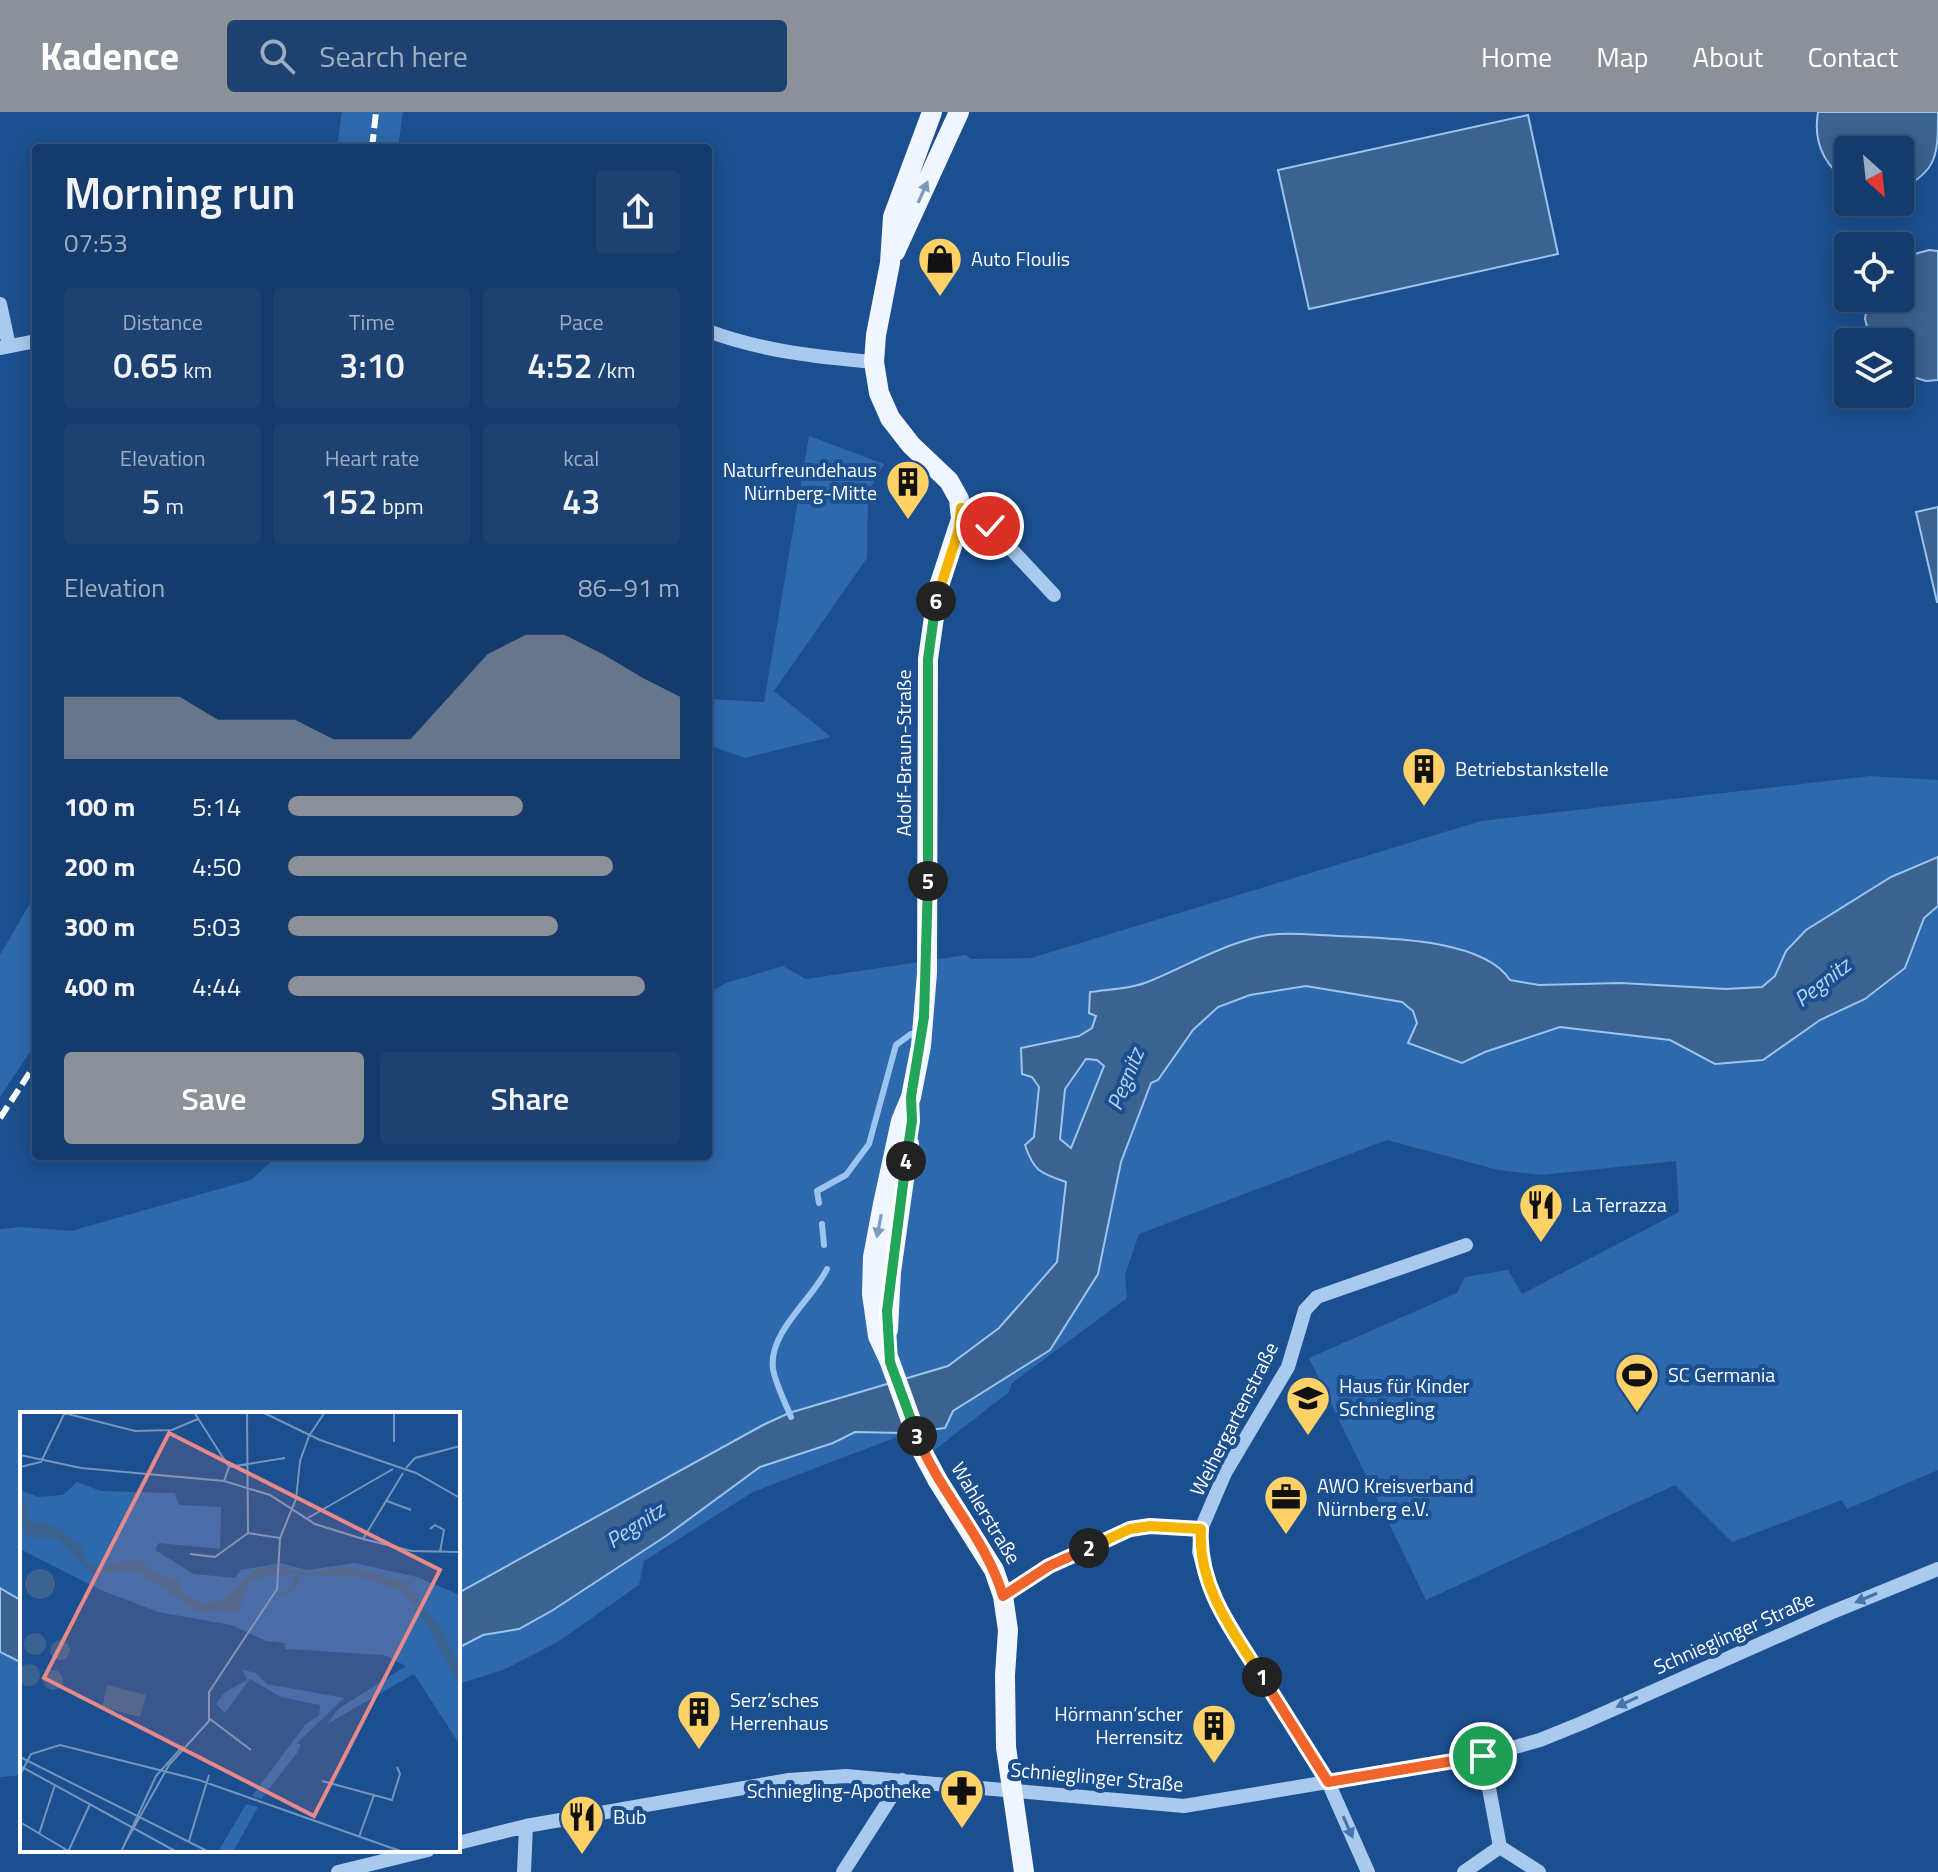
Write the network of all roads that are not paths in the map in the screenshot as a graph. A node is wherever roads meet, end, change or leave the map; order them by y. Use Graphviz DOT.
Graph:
graph roads {
  1 [pos="932,112"];
  2 [pos="959,112"];
  3 [pos="890,263"];
  4 [pos="0,304"];
  5 [pos="712,332"];
  6 [pos="32,342"];
  7 [pos="5,347"];
  8 [pos="874,362"];
  9 [pos="961,508"];
  10 [pos="1054,595"];
  11 [pos="1466,1245"];
  12 [pos="890,1362"];
  13 [pos="1201,1529"];
  14 [pos="1938,1569"];
  15 [pos="1003,1596"];
  16 [pos="1483,1756"];
  17 [pos="902,1780"];
  18 [pos="1328,1782"];
  19 [pos="1011,1791"];
  20 [pos="526,1826"];
  21 [pos="460,1842"];
  22 [pos="1500,1847"];
  23 [pos="420,1852"];
  24 [pos="338,1872"];
  25 [pos="524,1872"];
  26 [pos="843,1872"];
  27 [pos="1024,1872"];
  28 [pos="1368,1872"];
  29 [pos="1464,1872"];
  30 [pos="1539,1872"];
  1 -- 3 [label="main road"];
  3 -- 2 [label="main road, one-way"];
  3 -- 8 [label="main road"];
  4 -- 7 [label="street"];
  5 -- 8 [label="street"];
  6 -- 7 [label="street"];
  8 -- 9 [label="main road"];
  9 -- 10 [label="street"];
  9 -- 12 [label="main road, Adolf-Braun-Straße"];
  11 -- 13 [label="street, Weihergartenstraße"];
  12 -- 15 [label="main road, Wahlerstraße"];
  13 -- 15 [label="street, Weihergartenstraße"];
  13 -- 18 [label="street, Weihergartenstraße"];
  14 -- 16 [label="street, Schnieglinger Straße, one-way"];
  15 -- 19 [label="main road, Wahlerstraße"];
  16 -- 18 [label="street, Schnieglinger Straße"];
  16 -- 22 [label="street"];
  17 -- 19 [label="street, Schnieglinger Straße"];
  17 -- 20 [label="street, Schnieglinger Straße"];
  17 -- 26 [label="street"];
  18 -- 19 [label="street, Schnieglinger Straße"];
  18 -- 28 [label="street, Weihergartenstraße, one-way"];
  19 -- 27 [label="main road, Wahlerstraße"];
  20 -- 21 [label="street, Schnieglinger Straße"];
  20 -- 25 [label="street"];
  22 -- 29 [label="street"];
  22 -- 30 [label="street"];
  23 -- 24 [label="street"];
}
